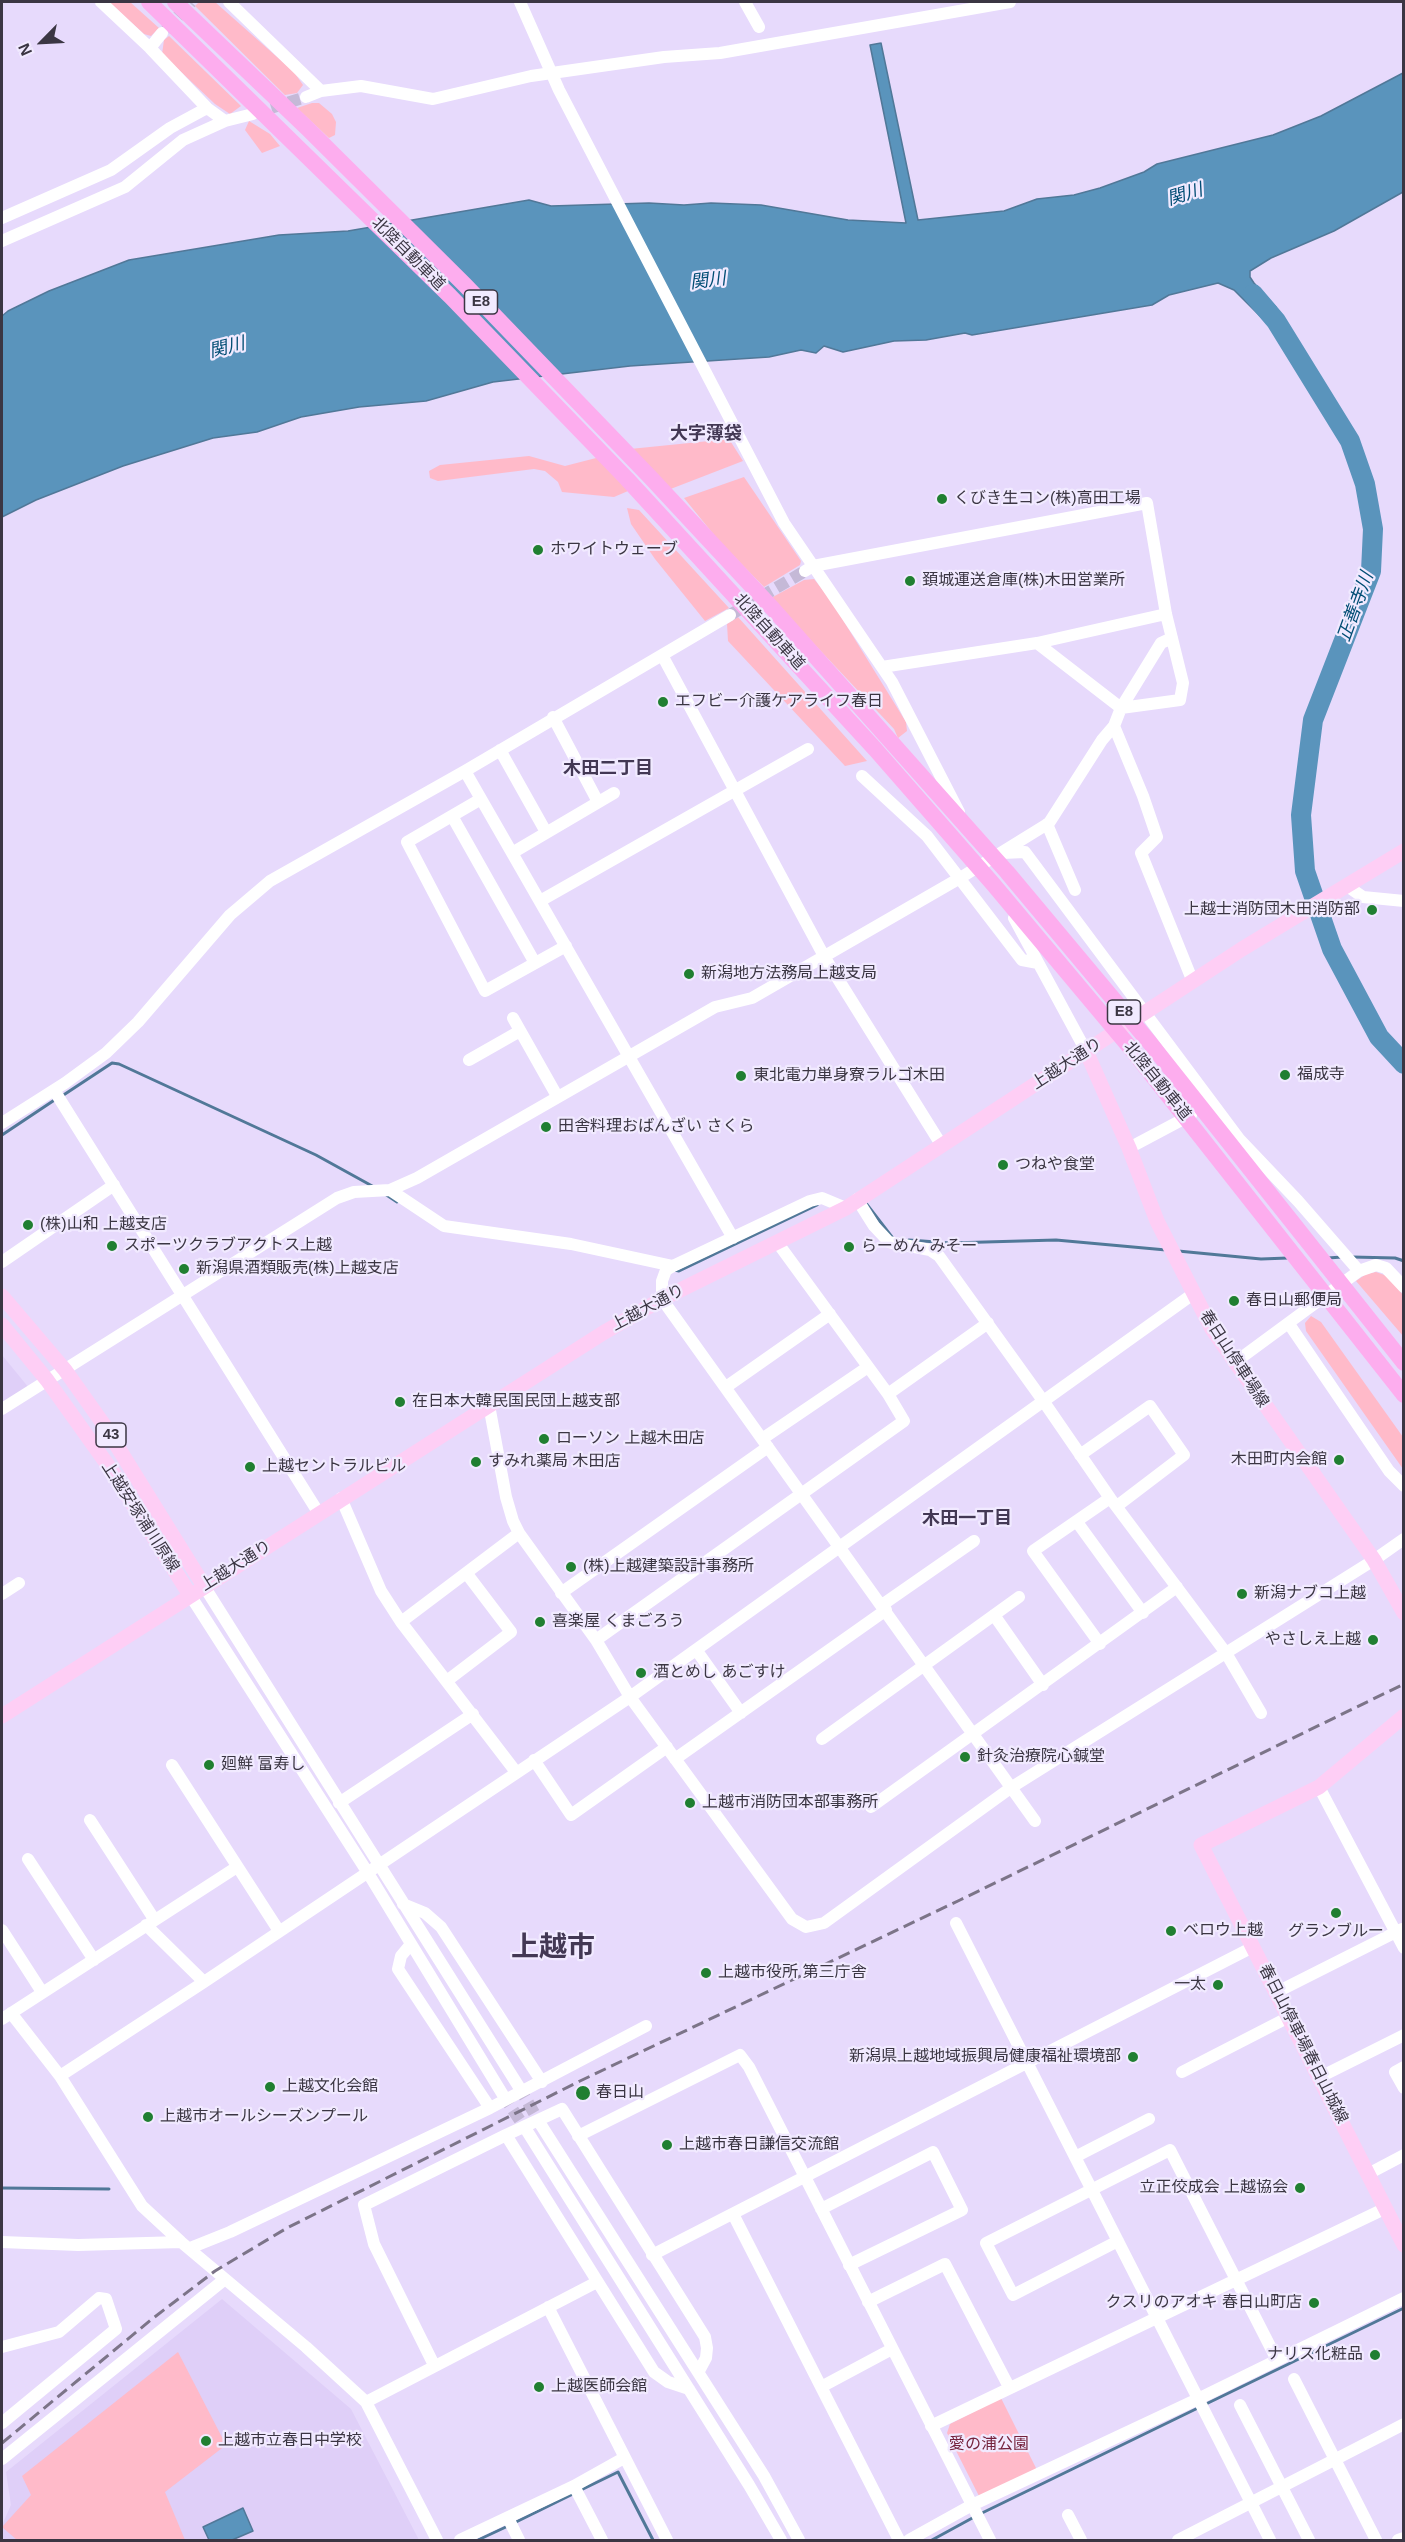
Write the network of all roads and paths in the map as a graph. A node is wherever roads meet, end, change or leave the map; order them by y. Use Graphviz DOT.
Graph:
graph roads {
  1 [pos="101,2"];
  2 [pos="148,2"];
  3 [pos="175,2"];
  4 [pos="229,2"];
  5 [pos="520,2"];
  6 [pos="745,2"];
  7 [pos="1010,2"];
  8 [pos="759,27"];
  9 [pos="162,33"];
  10 [pos="150,48"];
  11 [pos="551,73"];
  12 [pos="321,91"];
  13 [pos="306,97"];
  14 [pos="207,108"];
  15 [pos="253,114"];
  16 [pos="225,121"];
  17 [pos="2,218"];
  18 [pos="2,241"];
  19 [pos="809,568"];
  20 [pos="1166,614"];
  21 [pos="730,615"];
  22 [pos="1172,638"];
  23 [pos="1037,643"];
  24 [pos="662,655"];
  25 [pos="882,667"];
  26 [pos="1121,708"];
  27 [pos="553,717"];
  28 [pos="1114,726"];
  29 [pos="808,749"];
  30 [pos="500,750"];
  31 [pos="465,771"];
  32 [pos="862,776"];
  33 [pos="735,789"];
  34 [pos="614,793"];
  35 [pos="481,799"];
  36 [pos="598,802"];
  37 [pos="452,816"];
  38 [pos="1047,824"];
  39 [pos="546,832"];
  40 [pos="1404,851"];
  41 [pos="512,853"];
  42 [pos="1001,853"];
  43 [pos="985,863"];
  44 [pos="960,878"];
  45 [pos="1347,886"];
  46 [pos="1075,890"];
  47 [pos="540,901"];
  48 [pos="1404,901"];
  49 [pos="566,946"];
  50 [pos="825,958"];
  51 [pos="536,963"];
  52 [pos="1038,963"];
  53 [pos="1193,982"];
  54 [pos="1145,1013"];
  55 [pos="513,1018"];
  56 [pos="520,1031"];
  57 [pos="1086,1051"];
  58 [pos="628,1055"];
  59 [pos="469,1060"];
  60 [pos="54,1090"];
  61 [pos="557,1096"];
  62 [pos="1213,1103"];
  63 [pos="2,1123"];
  64 [pos="942,1146"];
  65 [pos="1129,1148"];
  66 [pos="114,1185"];
  67 [pos="390,1190"];
  68 [pos="852,1204"];
  69 [pos="733,1238"];
  70 [pos="777,1242"];
  71 [pos="2,1262"];
  72 [pos="673,1266"];
  73 [pos="1359,1271"];
  74 [pos="1404,1287"];
  75 [pos="1193,1294"];
  76 [pos="2,1296"];
  77 [pos="184,1296"];
  78 [pos="662,1299"];
  79 [pos="830,1314"];
  80 [pos="988,1323"];
  81 [pos="1289,1323"];
  82 [pos="2,1325"];
  83 [pos="1234,1363"];
  84 [pos="1404,1363"];
  85 [pos="868,1367"];
  86 [pos="64,1370"];
  87 [pos="47,1380"];
  88 [pos="726,1387"];
  89 [pos="888,1394"];
  90 [pos="1404,1395"];
  91 [pos="1044,1402"];
  92 [pos="489,1405"];
  93 [pos="2,1409"];
  94 [pos="765,1443"];
  95 [pos="1080,1455"];
  96 [pos="1404,1486"];
  97 [pos="802,1493"];
  98 [pos="341,1498"];
  99 [pos="1114,1502"];
  100 [pos="318,1512"];
  101 [pos="1077,1522"];
  102 [pos="519,1533"];
  103 [pos="1404,1539"];
  104 [pos="974,1541"];
  105 [pos="841,1548"];
  106 [pos="1374,1560"];
  107 [pos="467,1574"];
  108 [pos="19,1583"];
  109 [pos="204,1586"];
  110 [pos="1177,1587"];
  111 [pos="561,1593"];
  112 [pos="2,1594"];
  113 [pos="190,1595"];
  114 [pos="1019,1597"];
  115 [pos="884,1607"];
  116 [pos="1143,1613"];
  117 [pos="1404,1613"];
  118 [pos="994,1615"];
  119 [pos="401,1622"];
  120 [pos="596,1640"];
  121 [pos="1100,1644"];
  122 [pos="697,1651"];
  123 [pos="1226,1653"];
  124 [pos="925,1664"];
  125 [pos="448,1680"];
  126 [pos="1042,1685"];
  127 [pos="630,1697"];
  128 [pos="741,1713"];
  129 [pos="1261,1713"];
  130 [pos="473,1714"];
  131 [pos="2,1716"];
  132 [pos="1404,1716"];
  133 [pos="975,1734"];
  134 [pos="822,1739"];
  135 [pos="667,1747"];
  136 [pos="675,1759"];
  137 [pos="534,1760"];
  138 [pos="172,1765"];
  139 [pos="516,1772"];
  140 [pos="1012,1787"];
  141 [pos="1319,1787"];
  142 [pos="339,1803"];
  143 [pos="871,1807"];
  144 [pos="90,1820"];
  145 [pos="1035,1821"];
  146 [pos="28,1859"];
  147 [pos="379,1865"];
  148 [pos="237,1867"];
  149 [pos="368,1873"];
  150 [pos="403,1904"];
  151 [pos="150,1922"];
  152 [pos="956,1923"];
  153 [pos="279,1931"];
  154 [pos="1400,1931"];
  155 [pos="4,1938"];
  156 [pos="411,1944"];
  157 [pos="1253,1947"];
  158 [pos="1404,1948"];
  159 [pos="94,1960"];
  160 [pos="204,1982"];
  161 [pos="42,1992"];
  162 [pos="1276,1992"];
  163 [pos="6,2016"];
  164 [pos="1288,2017"];
  165 [pos="646,2026"];
  166 [pos="1404,2035"];
  167 [pos="1027,2063"];
  168 [pos="1404,2067"];
  169 [pos="1182,2072"];
  170 [pos="60,2076"];
  171 [pos="1320,2077"];
  172 [pos="542,2082"];
  173 [pos="519,2087"];
  174 [pos="1404,2088"];
  175 [pos="503,2095"];
  176 [pos="490,2108"];
  177 [pos="1149,2119"];
  178 [pos="542,2125"];
  179 [pos="527,2131"];
  180 [pos="506,2135"];
  181 [pos="578,2136"];
  182 [pos="1404,2154"];
  183 [pos="1075,2157"];
  184 [pos="1368,2174"];
  185 [pos="804,2177"];
  186 [pos="1092,2189"];
  187 [pos="821,2209"];
  188 [pos="1384,2209"];
  189 [pos="733,2214"];
  190 [pos="1118,2241"];
  191 [pos="2,2242"];
  192 [pos="185,2245"];
  193 [pos="1404,2245"];
  194 [pos="652,2255"];
  195 [pos="849,2265"];
  196 [pos="225,2279"];
  197 [pos="1237,2280"];
  198 [pos="597,2282"];
  199 [pos="1404,2298"];
  200 [pos="868,2302"];
  201 [pos="548,2307"];
  202 [pos="1158,2319"];
  203 [pos="2,2347"];
  204 [pos="892,2349"];
  205 [pos="1277,2360"];
  206 [pos="434,2365"];
  207 [pos="699,2371"];
  208 [pos="1294,2379"];
  209 [pos="821,2386"];
  210 [pos="1009,2387"];
  211 [pos="689,2389"];
  212 [pos="1198,2399"];
  213 [pos="366,2402"];
  214 [pos="1240,2405"];
  215 [pos="2,2423"];
  216 [pos="1404,2424"];
  217 [pos="931,2426"];
  218 [pos="624,2458"];
  219 [pos="2,2459"];
  220 [pos="1335,2460"];
  221 [pos="574,2486"];
  222 [pos="1282,2487"];
  223 [pos="1251,2503"];
  224 [pos="972,2505"];
  225 [pos="1068,2516"];
  226 [pos="508,2518"];
  227 [pos="1404,2538"];
  228 [pos="437,2541"];
  229 [pos="460,2541"];
  230 [pos="519,2541"];
  231 [pos="602,2541"];
  232 [pos="667,2541"];
  233 [pos="781,2541"];
  234 [pos="799,2541"];
  235 [pos="899,2541"];
  236 [pos="909,2541"];
  237 [pos="990,2541"];
  238 [pos="1081,2541"];
  239 [pos="1178,2541"];
  240 [pos="1270,2541"];
  241 [pos="1309,2541"];
  242 [pos="1376,2541"];
  243 [pos="1398,2541"];
  1 -- 10 [label="street"];
  2 -- 90 [label="highway, 北陸自動車道 / E8"];
  3 -- 84 [label="highway, 北陸自動車道 / E8"];
  4 -- 12 [label="street"];
  5 -- 11 [label="street"];
  6 -- 8 [label="street"];
  7 -- 11 [label="street"];
  9 -- 10 [label="street"];
  10 -- 14 [label="street"];
  11 -- 12 [label="street"];
  11 -- 19 [label="street"];
  12 -- 13 [label="street"];
  14 -- 16 [label="street"];
  14 -- 17 [label="street"];
  15 -- 16 [label="street"];
  16 -- 18 [label="street"];
  19 -- 20 [label="street"];
  19 -- 25 [label="street"];
  20 -- 22 [label="street"];
  20 -- 23 [label="street"];
  21 -- 24 [label="street"];
  22 -- 26 [label="street"];
  22 -- 26 [label="street"];
  23 -- 25 [label="street"];
  23 -- 26 [label="street"];
  24 -- 27 [label="street"];
  24 -- 33 [label="street"];
  25 -- 43 [label="street"];
  26 -- 28 [label="street"];
  27 -- 30 [label="street"];
  27 -- 36 [label="street"];
  28 -- 38 [label="street"];
  28 -- 53 [label="street"];
  29 -- 33 [label="street"];
  30 -- 31 [label="street"];
  30 -- 39 [label="street"];
  31 -- 35 [label="street"];
  31 -- 60 [label="street"];
  32 -- 44 [label="street"];
  33 -- 47 [label="street"];
  33 -- 50 [label="street"];
  34 -- 36 [label="street"];
  35 -- 37 [label="street"];
  35 -- 41 [label="street"];
  36 -- 39 [label="street"];
  37 -- 51 [label="street"];
  37 -- 51 [label="street"];
  38 -- 42 [label="street"];
  38 -- 46 [label="street"];
  39 -- 41 [label="street"];
  40 -- 45 [label="main road"];
  41 -- 47 [label="street"];
  42 -- 43 [label="street"];
  42 -- 54 [label="street"];
  43 -- 44 [label="street"];
  43 -- 52 [label="street"];
  44 -- 50 [label="street"];
  44 -- 52 [label="street"];
  45 -- 48 [label="street"];
  45 -- 53 [label="main road, 上越大通り"];
  47 -- 49 [label="street"];
  49 -- 51 [label="street"];
  49 -- 58 [label="street"];
  50 -- 58 [label="street"];
  50 -- 64 [label="street"];
  52 -- 57 [label="street"];
  53 -- 54 [label="main road, 上越大通り"];
  54 -- 57 [label="main road, 上越大通り"];
  54 -- 62 [label="street"];
  55 -- 56 [label="street"];
  56 -- 59 [label="street"];
  56 -- 61 [label="street"];
  57 -- 64 [label="main road, 上越大通り"];
  57 -- 65 [label="main road, 春日山停車場線"];
  58 -- 61 [label="street"];
  58 -- 69 [label="street"];
  60 -- 63 [label="street"];
  60 -- 66 [label="street"];
  61 -- 67 [label="street"];
  62 -- 65 [label="street"];
  62 -- 73 [label="street"];
  64 -- 68 [label="main road, 上越大通り"];
  65 -- 75 [label="main road, 春日山停車場線"];
  66 -- 71 [label="street"];
  66 -- 77 [label="street"];
  67 -- 72 [label="street"];
  67 -- 77 [label="street"];
  68 -- 69 [label="street"];
  68 -- 70 [label="main road, 上越大通り"];
  68 -- 80 [label="street"];
  69 -- 72 [label="street"];
  70 -- 78 [label="main road, 上越大通り"];
  70 -- 79 [label="street"];
  72 -- 78 [label="street"];
  73 -- 74 [label="street"];
  73 -- 81 [label="street"];
  75 -- 83 [label="main road, 春日山停車場線"];
  75 -- 91 [label="street"];
  76 -- 86 [label="main road, 上越安塚浦川原線 / 43"];
  77 -- 86 [label="street"];
  77 -- 100 [label="street"];
  78 -- 88 [label="street"];
  78 -- 92 [label="main road, 上越大通り"];
  79 -- 85 [label="street"];
  79 -- 88 [label="street"];
  80 -- 89 [label="street"];
  80 -- 91 [label="street"];
  81 -- 83 [label="street"];
  81 -- 96 [label="street"];
  82 -- 87 [label="main road, 上越安塚浦川原線 / 43"];
  83 -- 106 [label="main road, 春日山停車場線"];
  85 -- 89 [label="street"];
  85 -- 94 [label="street"];
  86 -- 87 [label="street"];
  86 -- 109 [label="main road, 上越安塚浦川原線 / 43"];
  87 -- 93 [label="street"];
  87 -- 113 [label="main road, 上越安塚浦川原線 / 43"];
  88 -- 94 [label="street"];
  89 -- 97 [label="street"];
  91 -- 95 [label="street"];
  91 -- 105 [label="street"];
  92 -- 98 [label="main road, 上越大通り"];
  92 -- 102 [label="street"];
  94 -- 97 [label="street"];
  94 -- 111 [label="street"];
  95 -- 99 [label="street"];
  95 -- 99 [label="street"];
  97 -- 105 [label="street"];
  97 -- 120 [label="street"];
  98 -- 100 [label="main road, 上越大通り"];
  98 -- 119 [label="street"];
  99 -- 101 [label="street"];
  99 -- 110 [label="street"];
  100 -- 109 [label="main road, 上越大通り"];
  101 -- 116 [label="street"];
  101 -- 121 [label="street"];
  102 -- 107 [label="street"];
  102 -- 111 [label="street"];
  103 -- 106 [label="street"];
  104 -- 115 [label="street"];
  105 -- 115 [label="street"];
  105 -- 122 [label="street"];
  106 -- 117 [label="main road, 春日山停車場線"];
  106 -- 123 [label="street"];
  107 -- 119 [label="street"];
  107 -- 125 [label="street"];
  108 -- 112 [label="street"];
  109 -- 113 [label="main road, 上越大通り"];
  109 -- 142 [label="street"];
  110 -- 116 [label="street"];
  110 -- 123 [label="street"];
  111 -- 120 [label="street"];
  113 -- 131 [label="main road, 上越大通り"];
  113 -- 149 [label="street"];
  114 -- 118 [label="street"];
  115 -- 124 [label="street"];
  115 -- 128 [label="street"];
  116 -- 121 [label="street"];
  118 -- 124 [label="street"];
  118 -- 126 [label="street"];
  119 -- 125 [label="street"];
  120 -- 127 [label="street"];
  121 -- 126 [label="street"];
  122 -- 127 [label="street"];
  122 -- 128 [label="street"];
  123 -- 129 [label="street"];
  123 -- 140 [label="street"];
  124 -- 133 [label="street"];
  124 -- 134 [label="street"];
  125 -- 130 [label="street"];
  126 -- 133 [label="street"];
  127 -- 135 [label="street"];
  127 -- 137 [label="street"];
  128 -- 136 [label="street"];
  130 -- 139 [label="street"];
  130 -- 142 [label="street"];
  132 -- 141 [label="main road"];
  133 -- 140 [label="street"];
  133 -- 143 [label="street"];
  135 -- 136 [label="street"];
  135 -- 137 [label="street"];
  136 -- 140 [label="street"];
  137 -- 139 [label="street"];
  138 -- 148 [label="street"];
  139 -- 147 [label="street"];
  140 -- 145 [label="street"];
  141 -- 154 [label="street"];
  141 -- 157 [label="main road, 春日山停車場春日山城線"];
  142 -- 147 [label="street"];
  144 -- 151 [label="street"];
  146 -- 159 [label="street"];
  147 -- 149 [label="street"];
  147 -- 150 [label="street"];
  148 -- 151 [label="street"];
  148 -- 153 [label="street"];
  149 -- 153 [label="street"];
  149 -- 156 [label="street"];
  150 -- 172 [label="street"];
  150 -- 173 [label="street"];
  151 -- 159 [label="street"];
  151 -- 160 [label="street"];
  152 -- 167 [label="street"];
  153 -- 160 [label="street"];
  154 -- 158 [label="street"];
  154 -- 162 [label="street"];
  155 -- 161 [label="street"];
  156 -- 175 [label="street"];
  156 -- 176 [label="street"];
  157 -- 162 [label="main road, 春日山停車場春日山城線"];
  157 -- 167 [label="street"];
  159 -- 161 [label="street"];
  160 -- 170 [label="street"];
  161 -- 163 [label="street"];
  162 -- 164 [label="main road, 春日山停車場春日山城線"];
  163 -- 170 [label="street"];
  164 -- 169 [label="street"];
  164 -- 171 [label="main road, 春日山停車場春日山城線"];
  165 -- 172 [label="street"];
  166 -- 171 [label="street"];
  167 -- 183 [label="street"];
  167 -- 185 [label="street"];
  168 -- 174 [label="street"];
  170 -- 192 [label="street"];
  171 -- 184 [label="main road, 春日山停車場春日山城線"];
  172 -- 176 [label="street"];
  176 -- 192 [label="street"];
  177 -- 183 [label="street"];
  178 -- 207 [label="street"];
  179 -- 211 [label="street"];
  180 -- 181 [label="street"];
  180 -- 198 [label="street"];
  180 -- 206 [label="street"];
  181 -- 185 [label="street"];
  181 -- 194 [label="street"];
  182 -- 184 [label="street"];
  183 -- 186 [label="street"];
  184 -- 188 [label="main road, 春日山停車場春日山城線"];
  185 -- 187 [label="street"];
  185 -- 189 [label="street"];
  186 -- 190 [label="street"];
  186 -- 190 [label="street"];
  186 -- 197 [label="street"];
  187 -- 195 [label="street"];
  187 -- 195 [label="street"];
  188 -- 193 [label="main road, 春日山停車場春日山城線"];
  188 -- 197 [label="street"];
  189 -- 194 [label="street"];
  189 -- 209 [label="street"];
  190 -- 202 [label="street"];
  191 -- 192 [label="street"];
  192 -- 196 [label="street"];
  194 -- 207 [label="street"];
  195 -- 200 [label="street"];
  196 -- 213 [label="street"];
  196 -- 219 [label="street"];
  197 -- 202 [label="street"];
  197 -- 205 [label="street"];
  198 -- 201 [label="street"];
  198 -- 211 [label="street"];
  199 -- 205 [label="street"];
  200 -- 204 [label="street"];
  200 -- 210 [label="street"];
  201 -- 206 [label="street"];
  201 -- 218 [label="street"];
  202 -- 210 [label="street"];
  202 -- 212 [label="street"];
  203 -- 215 [label="street"];
  204 -- 209 [label="street"];
  204 -- 217 [label="street"];
  205 -- 212 [label="street"];
  206 -- 213 [label="street"];
  207 -- 234 [label="street"];
  208 -- 220 [label="street"];
  209 -- 235 [label="street"];
  210 -- 217 [label="street"];
  211 -- 233 [label="street"];
  212 -- 223 [label="street"];
  212 -- 224 [label="street"];
  213 -- 228 [label="street"];
  214 -- 222 [label="street"];
  216 -- 220 [label="street"];
  217 -- 224 [label="street"];
  218 -- 221 [label="street"];
  218 -- 232 [label="street"];
  220 -- 222 [label="street"];
  220 -- 242 [label="street"];
  221 -- 226 [label="street"];
  221 -- 231 [label="street"];
  222 -- 223 [label="street"];
  222 -- 241 [label="street"];
  223 -- 239 [label="street"];
  223 -- 240 [label="street"];
  224 -- 236 [label="street"];
  224 -- 237 [label="street"];
  225 -- 238 [label="street"];
  226 -- 229 [label="street"];
  226 -- 230 [label="street"];
  227 -- 243 [label="street"];
}
